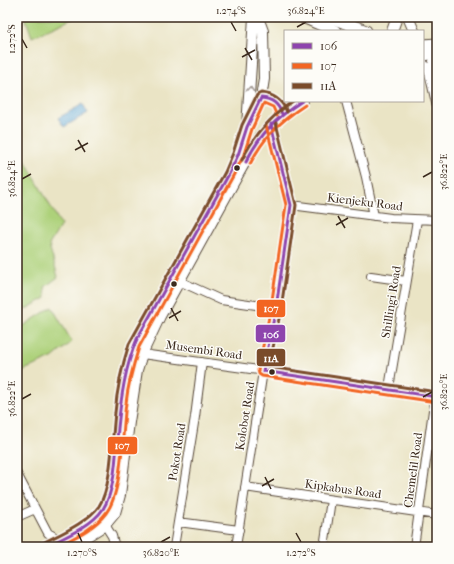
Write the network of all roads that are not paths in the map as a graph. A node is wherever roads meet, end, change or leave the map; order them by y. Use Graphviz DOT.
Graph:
graph roads {
  1 [pos="255,17"];
  2 [pos="303,17"];
  3 [pos="330,17"];
  4 [pos="397,17"];
  5 [pos="408,17"];
  6 [pos="333,30"];
  7 [pos="363,30"];
  8 [pos="392,30"];
  9 [pos="414,30"];
  10 [pos="424,45"];
  11 [pos="437,50"];
  12 [pos="424,55"];
  13 [pos="424,64"];
  14 [pos="429,73"];
  15 [pos="261,98"];
  16 [pos="300,102"];
  17 [pos="346,102"];
  18 [pos="437,107"];
  19 [pos="282,114"];
  20 [pos="271,124"];
  21 [pos="247,127"];
  22 [pos="291,205"];
  23 [pos="374,216"];
  24 [pos="417,220"];
  25 [pos="437,220"];
  26 [pos="371,276"];
  27 [pos="406,281"];
  28 [pos="179,282"];
  29 [pos="276,308"];
  30 [pos="142,354"];
  31 [pos="202,362"];
  32 [pos="264,371"];
  33 [pos="389,388"];
  34 [pos="436,397"];
  35 [pos="17,474"];
  36 [pos="19,484"];
  37 [pos="245,487"];
  38 [pos="331,500"];
  39 [pos="35,509"];
  40 [pos="419,512"];
  41 [pos="437,515"];
  42 [pos="17,517"];
  43 [pos="178,522"];
  44 [pos="105,525"];
  45 [pos="239,530"];
  46 [pos="48,533"];
  47 [pos="64,537"];
  48 [pos="44,547"];
  49 [pos="70,547"];
  50 [pos="115,547"];
  51 [pos="174,547"];
  52 [pos="236,547"];
  53 [pos="324,547"];
  54 [pos="414,547"];
  1 -- 15 [label="main road"];
  21 -- 1 [label="main road, one-way"];
  2 -- 6 [label="highway"];
  3 -- 7 [label="highway"];
  4 -- 8 [label="main road"];
  5 -- 9 [label="main road"];
  10 -- 11 [label="highway"];
  11 -- 12 [label="highway"];
  11 -- 14 [label="street"];
  13 -- 14 [label="street"];
  14 -- 18 [label="street"];
  15 -- 19 [label="main road"];
  15 -- 21 [label="main road"];
  16 -- 19 [label="main road"];
  17 -- 23 [label="street"];
  19 -- 20 [label="main road"];
  20 -- 22 [label="street, Kolobot Road"];
  20 -- 28 [label="main road"];
  21 -- 47 [label="main road"];
  22 -- 23 [label="street, Kienjeku Road"];
  22 -- 29 [label="street, Kolobot Road"];
  23 -- 24 [label="street, Kienjeku Road"];
  24 -- 25 [label="street, Kienjeku Road"];
  24 -- 27 [label="street, Shillingi Road"];
  26 -- 27 [label="street"];
  27 -- 33 [label="street, Shillingi Road"];
  28 -- 29 [label="street"];
  28 -- 30 [label="main road"];
  29 -- 32 [label="street, Kolobot Road"];
  30 -- 31 [label="street, Musembi Road"];
  30 -- 44 [label="main road"];
  31 -- 32 [label="street, Musembi Road"];
  31 -- 43 [label="street, Pokot Road"];
  32 -- 33 [label="street, Musembi Road"];
  32 -- 37 [label="street, Kolobot Road"];
  33 -- 34 [label="street, Musembi Road"];
  34 -- 40 [label="street, Chemelil Road"];
  35 -- 36 [label="street"];
  36 -- 39 [label="street"];
  37 -- 38 [label="street, Kipkabus Road"];
  37 -- 45 [label="street, Kolobot Road"];
  38 -- 40 [label="street, Kipkabus Road"];
  38 -- 53 [label="street"];
  39 -- 42 [label="street"];
  39 -- 46 [label="street"];
  40 -- 41 [label="street, Kipkabus Road"];
  40 -- 54 [label="street, Chemelil Road"];
  43 -- 45 [label="street"];
  43 -- 51 [label="street, Pokot Road"];
  44 -- 49 [label="main road"];
  44 -- 50 [label="street"];
  45 -- 52 [label="street, Kolobot Road"];
  46 -- 47 [label="street"];
  46 -- 48 [label="street"];
  47 -- 48 [label="main road"];
}
